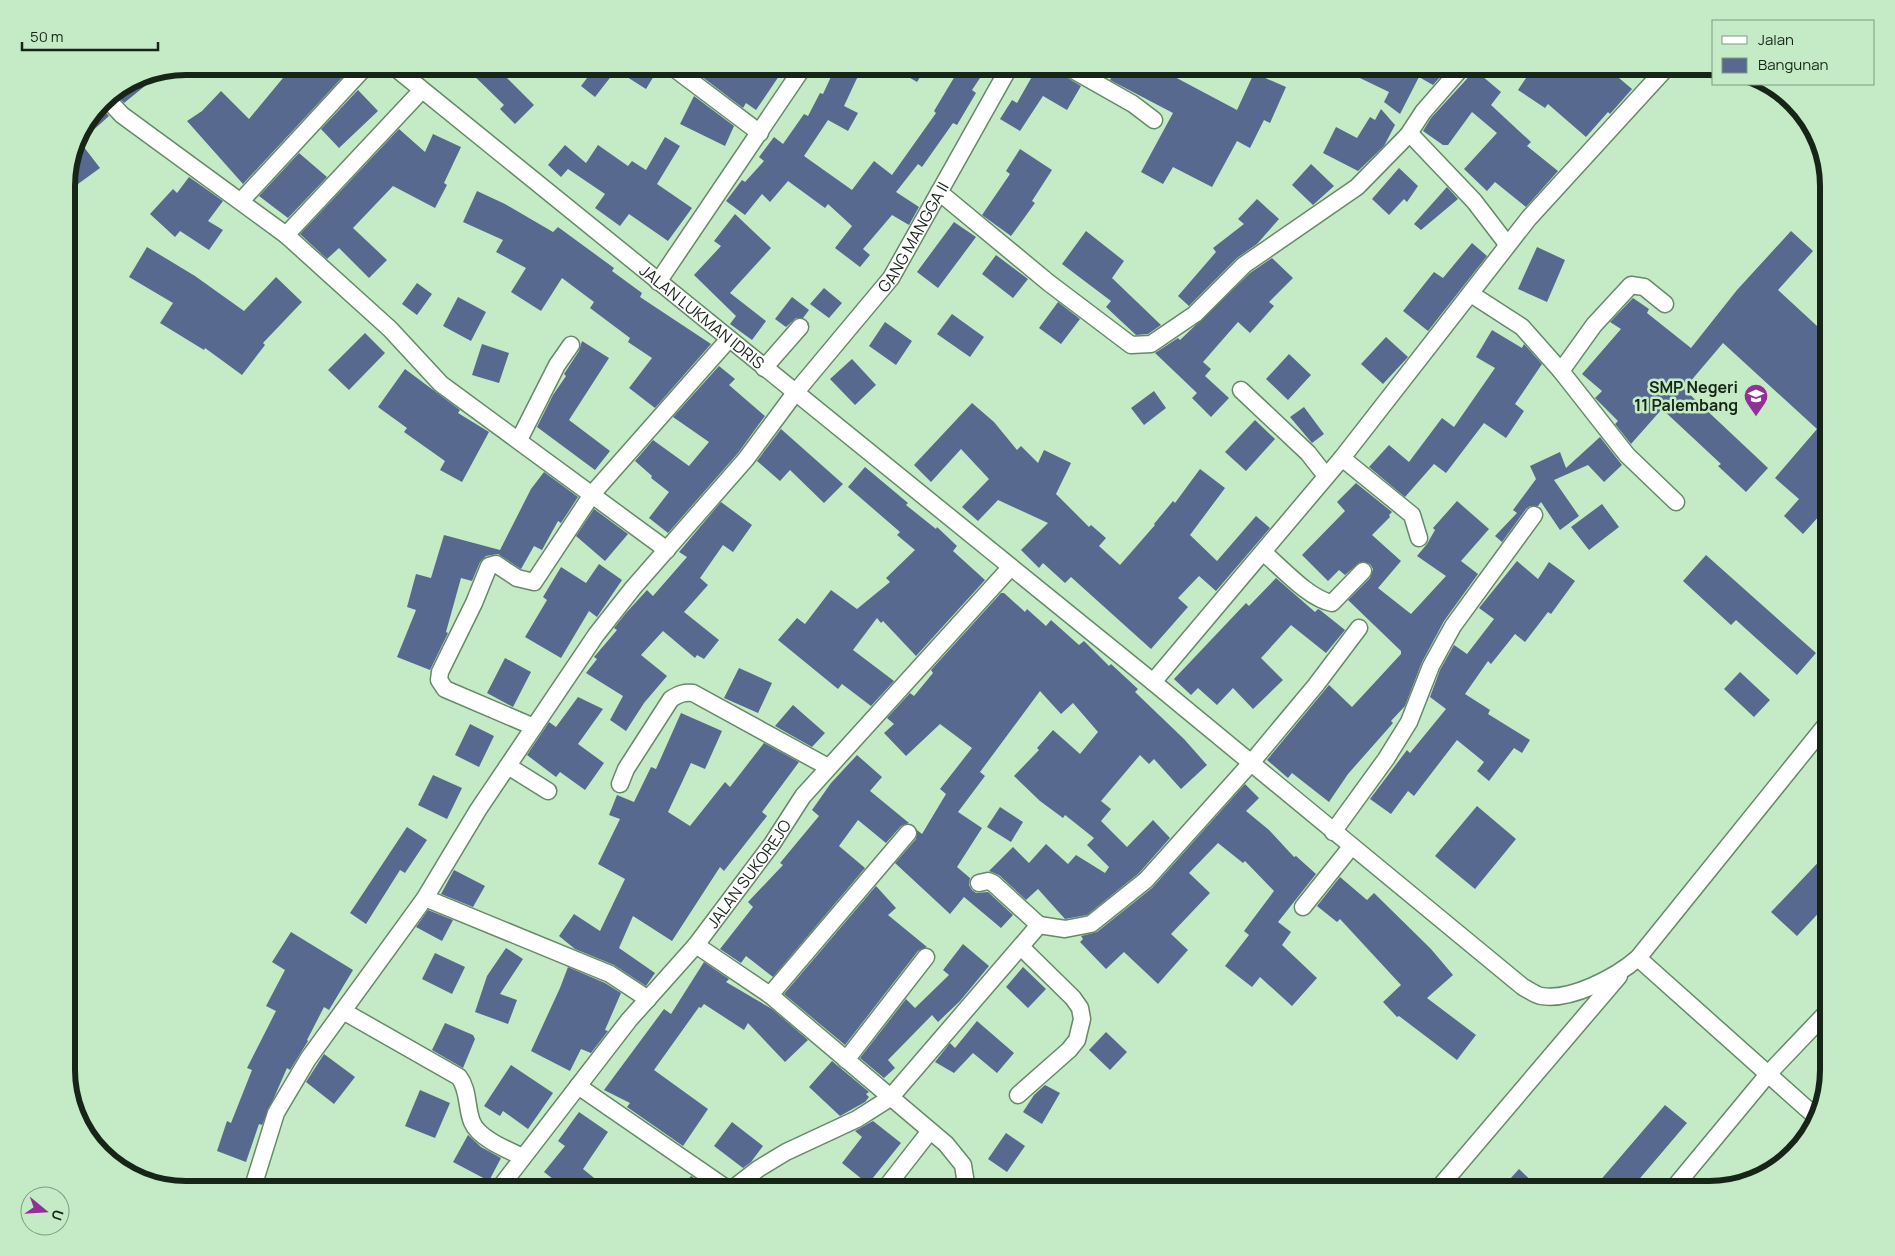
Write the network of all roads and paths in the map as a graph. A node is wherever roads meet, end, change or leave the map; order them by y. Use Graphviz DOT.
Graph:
graph roads {
  1 [pos="358,75"];
  2 [pos="404,75"];
  3 [pos="683,75"];
  4 [pos="798,75"];
  5 [pos="1005,75"];
  6 [pos="1082,75"];
  7 [pos="1456,75"];
  8 [pos="1660,75"];
  9 [pos="422,90"];
  10 [pos="111,103"];
  11 [pos="1154,120"];
  12 [pos="760,133"];
  13 [pos="1408,135"];
  14 [pos="939,192"];
  15 [pos="241,201"];
  16 [pos="286,235"];
  17 [pos="1507,244"];
  18 [pos="658,282"];
  19 [pos="1471,294"];
  20 [pos="1665,304"];
  21 [pos="800,327"];
  22 [pos="729,339"];
  23 [pos="571,345"];
  24 [pos="764,368"];
  25 [pos="1561,370"];
  26 [pos="1241,390"];
  27 [pos="795,393"];
  28 [pos="519,440"];
  29 [pos="1342,458"];
  30 [pos="1326,476"];
  31 [pos="592,493"];
  32 [pos="1676,502"];
  33 [pos="1534,515"];
  34 [pos="1419,538"];
  35 [pos="667,550"];
  36 [pos="1263,552"];
  37 [pos="1010,568"];
  38 [pos="1363,571"];
  39 [pos="1359,628"];
  40 [pos="1153,682"];
  41 [pos="534,727"];
  42 [pos="1820,732"];
  43 [pos="1251,763"];
  44 [pos="508,766"];
  45 [pos="828,767"];
  46 [pos="620,784"];
  47 [pos="548,791"];
  48 [pos="1333,832"];
  49 [pos="908,833"];
  50 [pos="1351,847"];
  51 [pos="980,883"];
  52 [pos="425,898"];
  53 [pos="1303,907"];
  54 [pos="1039,925"];
  55 [pos="696,945"];
  56 [pos="1020,947"];
  57 [pos="926,957"];
  58 [pos="1638,958"];
  59 [pos="1625,970"];
  60 [pos="770,995"];
  61 [pos="648,999"];
  62 [pos="343,1011"];
  63 [pos="1820,1019"];
  64 [pos="846,1060"];
  65 [pos="1768,1073"];
  66 [pos="578,1086"];
  67 [pos="1018,1096"];
  68 [pos="890,1098"];
  69 [pos="1811,1113"];
  70 [pos="930,1132"];
  71 [pos="523,1157"];
  72 [pos="255,1181"];
  73 [pos="505,1181"];
  74 [pos="717,1181"];
  75 [pos="742,1181"];
  76 [pos="891,1181"];
  77 [pos="966,1181"];
  78 [pos="1446,1181"];
  79 [pos="1679,1181"];
  1 -- 15 [label="street"];
  2 -- 9 [label="street, JALAN LUKMAN IDRIS"];
  3 -- 12 [label="street"];
  4 -- 12 [label="street"];
  5 -- 14 [label="street, GANG MANGGA II"];
  6 -- 11 [label="street"];
  7 -- 13 [label="street"];
  8 -- 17 [label="street"];
  9 -- 16 [label="street"];
  9 -- 18 [label="street, JALAN LUKMAN IDRIS"];
  10 -- 15 [label="street"];
  12 -- 18 [label="street"];
  13 -- 14 [label="street"];
  13 -- 17 [label="street"];
  14 -- 27 [label="street, GANG MANGGA II"];
  15 -- 16 [label="street"];
  16 -- 28 [label="street"];
  17 -- 19 [label="street"];
  18 -- 22 [label="street, JALAN LUKMAN IDRIS"];
  19 -- 25 [label="street"];
  19 -- 29 [label="street"];
  20 -- 25 [label="street"];
  21 -- 24 [label="street"];
  22 -- 24 [label="street, JALAN LUKMAN IDRIS"];
  22 -- 31 [label="street"];
  23 -- 28 [label="street"];
  24 -- 27 [label="street, JALAN LUKMAN IDRIS"];
  25 -- 32 [label="street"];
  26 -- 30 [label="street"];
  27 -- 35 [label="street, GANG MANGGA II"];
  27 -- 37 [label="street, JALAN LUKMAN IDRIS"];
  28 -- 31 [label="street"];
  29 -- 30 [label="street"];
  29 -- 34 [label="street"];
  30 -- 36 [label="street"];
  31 -- 35 [label="street"];
  31 -- 41 [label="street"];
  33 -- 48 [label="street"];
  35 -- 41 [label="street, GANG MANGGA II"];
  36 -- 38 [label="street"];
  36 -- 40 [label="street"];
  37 -- 40 [label="street, JALAN LUKMAN IDRIS"];
  37 -- 45 [label="street, JALAN SUKOREJO"];
  39 -- 43 [label="street"];
  40 -- 43 [label="street, JALAN LUKMAN IDRIS"];
  41 -- 44 [label="street, GANG MANGGA II"];
  42 -- 58 [label="street"];
  43 -- 48 [label="street, JALAN LUKMAN IDRIS"];
  43 -- 54 [label="street"];
  44 -- 47 [label="street"];
  44 -- 52 [label="street, GANG MANGGA II"];
  45 -- 46 [label="street"];
  45 -- 55 [label="street, JALAN SUKOREJO"];
  48 -- 50 [label="street, JALAN LUKMAN IDRIS"];
  49 -- 60 [label="street"];
  50 -- 53 [label="street"];
  50 -- 59 [label="street, JALAN LUKMAN IDRIS"];
  51 -- 54 [label="street"];
  52 -- 61 [label="street"];
  52 -- 62 [label="street, GANG MANGGA II"];
  54 -- 56 [label="street"];
  55 -- 60 [label="street"];
  55 -- 61 [label="street, JALAN SUKOREJO"];
  56 -- 67 [label="street"];
  56 -- 68 [label="street"];
  57 -- 64 [label="street"];
  58 -- 59 [label="street"];
  58 -- 65 [label="street"];
  59 -- 78 [label="street"];
  60 -- 64 [label="street"];
  61 -- 66 [label="street, JALAN SUKOREJO"];
  62 -- 71 [label="street"];
  62 -- 72 [label="street, GANG MANGGA II"];
  63 -- 65 [label="street"];
  64 -- 68 [label="street"];
  65 -- 69 [label="street"];
  65 -- 79 [label="street"];
  66 -- 71 [label="street, JALAN SUKOREJO"];
  66 -- 74 [label="street"];
  68 -- 70 [label="street"];
  68 -- 75 [label="street"];
  70 -- 76 [label="street"];
  70 -- 77 [label="street"];
  71 -- 73 [label="street, JALAN SUKOREJO"];
}
